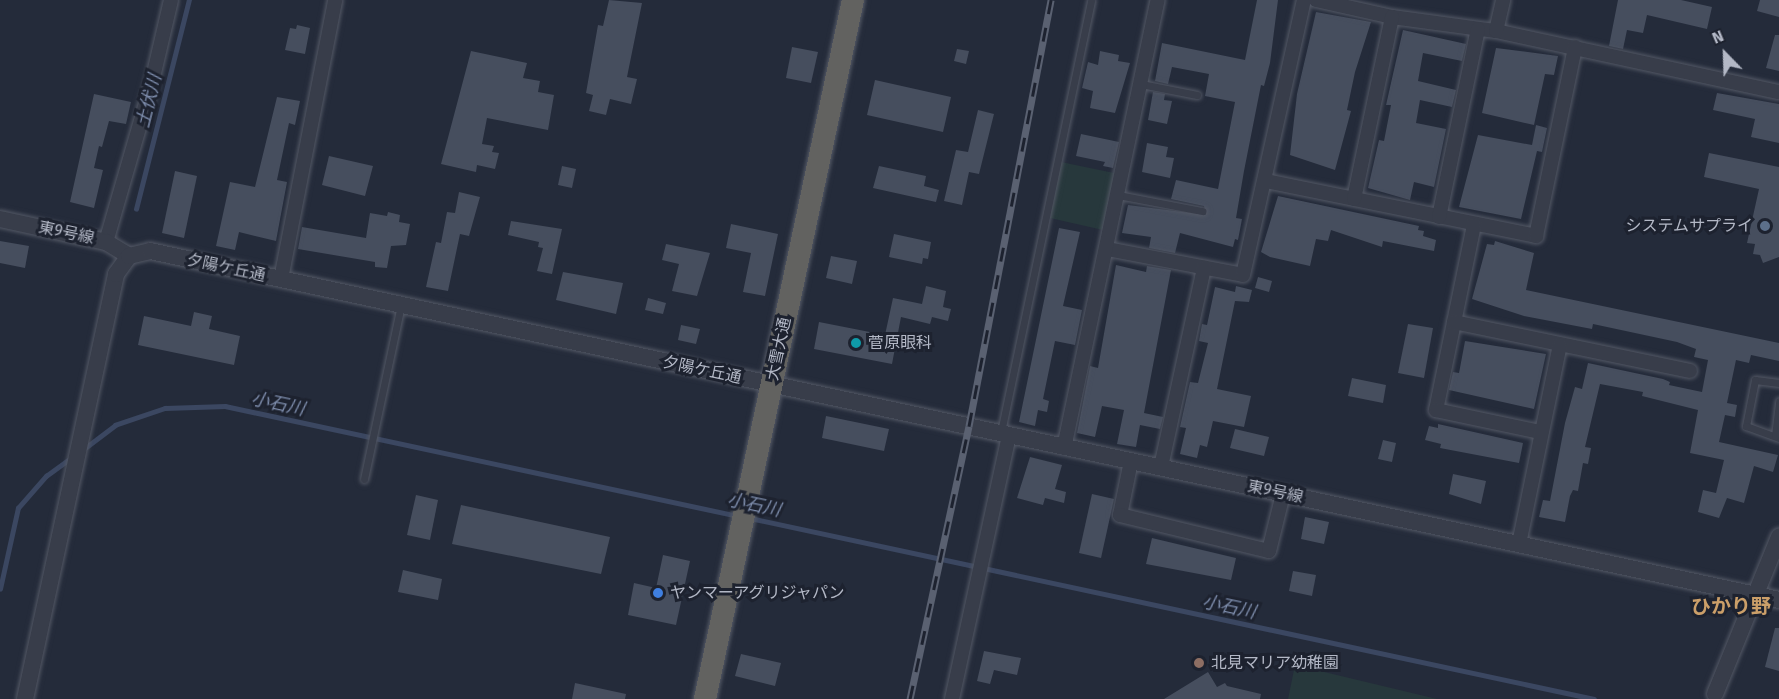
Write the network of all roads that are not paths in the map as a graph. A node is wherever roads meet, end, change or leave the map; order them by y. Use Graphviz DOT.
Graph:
graph roads {
  1 [pos="171,0"];
  2 [pos="335,0"];
  3 [pos="853,0"];
  4 [pos="1091,0"];
  5 [pos="1158,0"];
  6 [pos="1304,0"];
  7 [pos="1316,0"];
  8 [pos="1503,0"];
  9 [pos="1392,17"];
  10 [pos="1478,29"];
  11 [pos="1496,31"];
  12 [pos="1575,47"];
  13 [pos="1141,84"];
  14 [pos="1779,92"];
  15 [pos="1197,95"];
  16 [pos="1266,181"];
  17 [pos="1118,195"];
  18 [pos="1354,199"];
  19 [pos="1202,211"];
  20 [pos="1439,217"];
  21 [pos="0,219"];
  22 [pos="1474,225"];
  23 [pos="106,242"];
  24 [pos="1107,249"];
  25 [pos="129,255"];
  26 [pos="1204,268"];
  27 [pos="281,279"];
  28 [pos="401,305"];
  29 [pos="1454,322"];
  30 [pos="1560,345"];
  31 [pos="1690,371"];
  32 [pos="1779,383"];
  33 [pos="771,384"];
  34 [pos="1779,401"];
  35 [pos="1540,432"];
  36 [pos="1005,435"];
  37 [pos="1777,437"];
  38 [pos="1064,448"];
  39 [pos="1131,461"];
  40 [pos="1161,467"];
  41 [pos="364,479"];
  42 [pos="1283,494"];
  43 [pos="1779,537"];
  44 [pos="1519,544"];
  45 [pos="1755,595"];
  46 [pos="1779,600"];
  47 [pos="1714,697"];
  48 [pos="25,699"];
  49 [pos="705,699"];
  50 [pos="952,699"];
  1 -- 23 [label="street"];
  2 -- 27 [label="street"];
  3 -- 33 [label="highway, 大雪大通"];
  4 -- 36 [label="lane"];
  5 -- 13 [label="street"];
  6 -- 16 [label="street"];
  7 -- 9 [label="street"];
  8 -- 11 [label="street"];
  9 -- 10 [label="street"];
  9 -- 18 [label="street"];
  10 -- 11 [label="street"];
  10 -- 20 [label="street"];
  11 -- 12 [label="street"];
  12 -- 14 [label="street"];
  12 -- 22 [label="street"];
  13 -- 15 [label="lane"];
  13 -- 17 [label="street"];
  16 -- 18 [label="street"];
  16 -- 26 [label="street"];
  17 -- 19 [label="lane"];
  17 -- 24 [label="street"];
  18 -- 20 [label="street"];
  20 -- 22 [label="street"];
  21 -- 23 [label="street, 東9号線"];
  22 -- 29 [label="street"];
  23 -- 25 [label="street, 東9号線"];
  24 -- 26 [label="street"];
  24 -- 38 [label="street"];
  25 -- 27 [label="street, 夕陽ケ丘通"];
  25 -- 48 [label="street"];
  26 -- 40 [label="street"];
  27 -- 28 [label="street, 夕陽ケ丘通"];
  28 -- 33 [label="street, 夕陽ケ丘通"];
  28 -- 41 [label="lane"];
  29 -- 30 [label="street"];
  29 -- 35 [label="street"];
  30 -- 31 [label="street"];
  30 -- 35 [label="street"];
  32 -- 37 [label="lane"];
  33 -- 36 [label="street, 東9号線"];
  33 -- 49 [label="highway, 大雪大通"];
  34 -- 37 [label="lane"];
  35 -- 44 [label="street"];
  36 -- 38 [label="street, 東9号線"];
  36 -- 50 [label="street"];
  38 -- 39 [label="street, 東9号線"];
  39 -- 40 [label="street, 東9号線"];
  39 -- 42 [label="street"];
  40 -- 42 [label="street, 東9号線"];
  42 -- 44 [label="street, 東9号線"];
  43 -- 45 [label="street"];
  44 -- 45 [label="street, 東9号線"];
  45 -- 46 [label="street, 東9号線"];
  45 -- 47 [label="street"];
}
